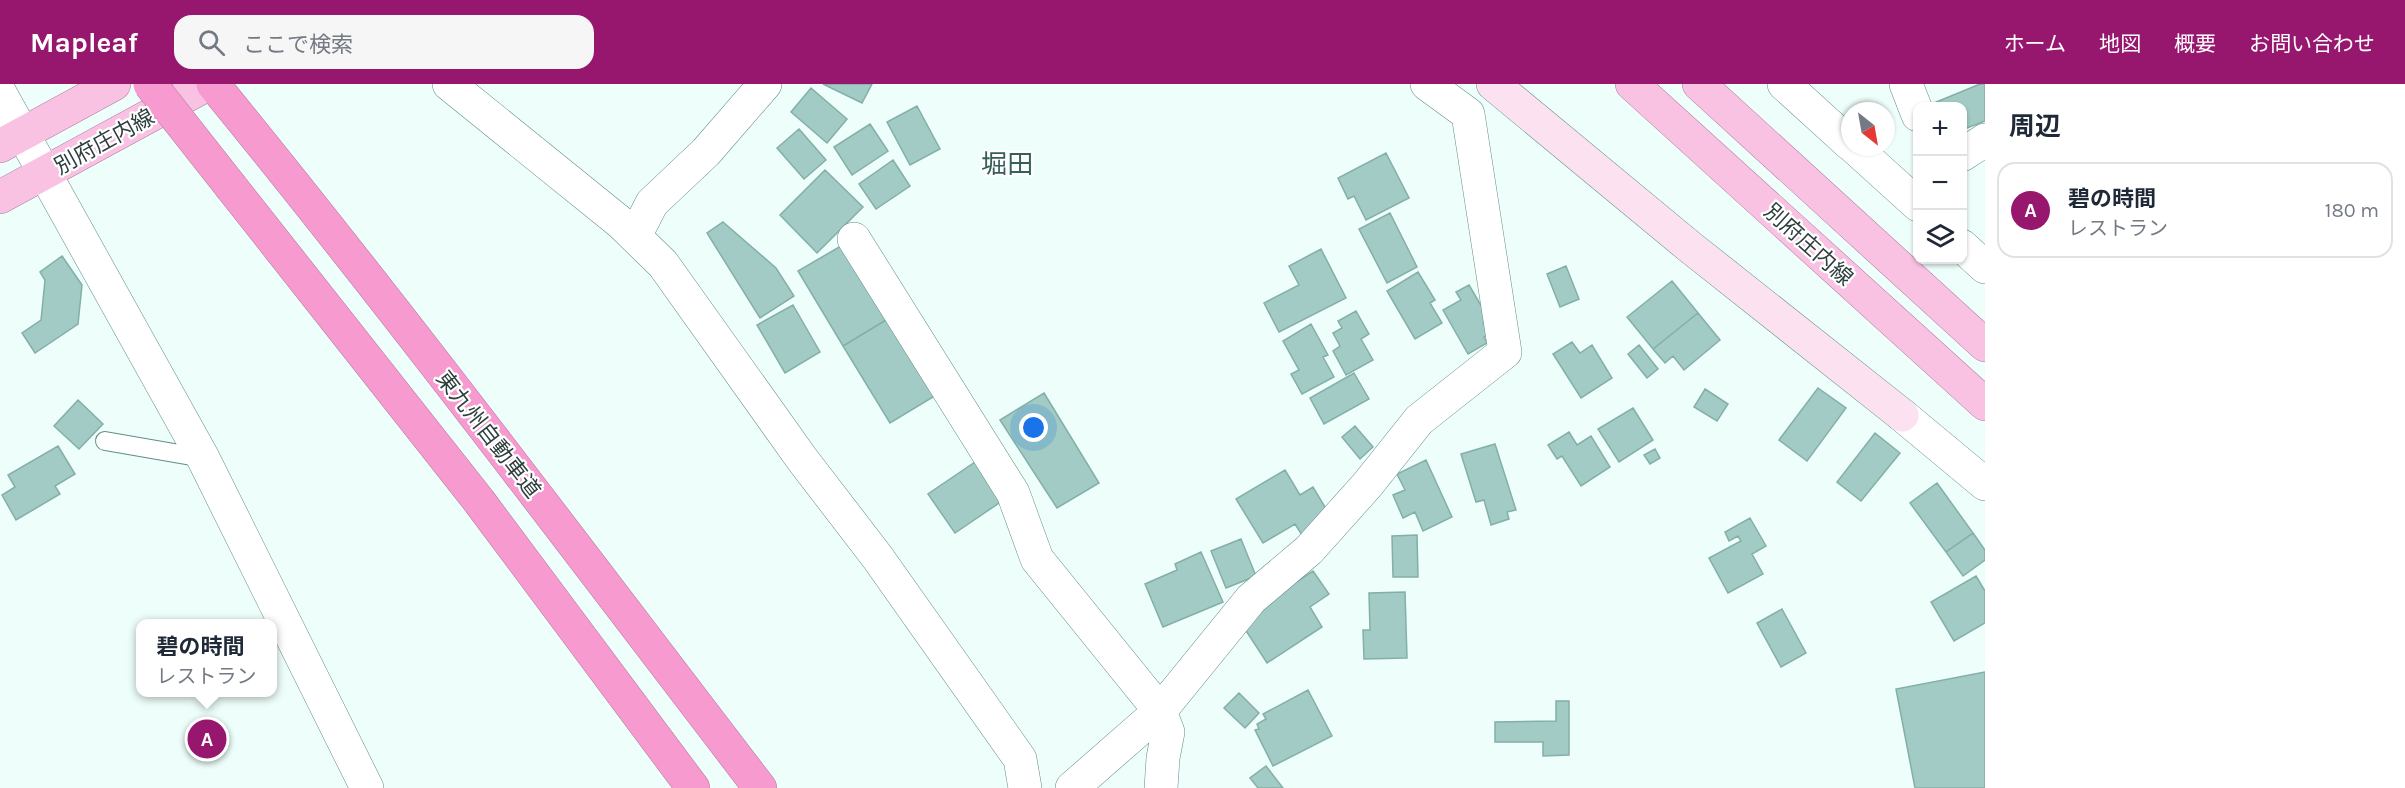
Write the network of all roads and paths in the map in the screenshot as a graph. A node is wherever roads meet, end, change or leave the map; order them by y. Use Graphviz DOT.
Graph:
graph roads {
  1 [pos="114,84"];
  2 [pos="150,84"];
  3 [pos="208,84"];
  4 [pos="213,84"];
  5 [pos="449,84"];
  6 [pos="765,84"];
  7 [pos="1426,84"];
  8 [pos="1493,84"];
  9 [pos="1632,84"];
  10 [pos="1699,84"];
  11 [pos="1785,84"];
  12 [pos="1906,84"];
  13 [pos="0,93"];
  14 [pos="1913,104"];
  15 [pos="1841,136"];
  16 [pos="12,140"];
  17 [pos="1985,140"];
  18 [pos="1967,152"];
  19 [pos="1864,156"];
  20 [pos="45,174"];
  21 [pos="0,197"];
  22 [pos="1913,198"];
  23 [pos="634,236"];
  24 [pos="854,239"];
  25 [pos="1967,251"];
  26 [pos="1985,267"];
  27 [pos="1985,345"];
  28 [pos="1985,404"];
  29 [pos="105,441"];
  30 [pos="203,458"];
  31 [pos="1985,484"];
  32 [pos="1160,711"];
  33 [pos="367,788"];
  34 [pos="693,788"];
  35 [pos="759,788"];
  36 [pos="1025,788"];
  37 [pos="1072,788"];
  38 [pos="1161,788"];
  1 -- 16 [label="main road, 別府庄内線"];
  2 -- 34 [label="highway, bridge"];
  3 -- 20 [label="main road, 別府庄内線"];
  4 -- 35 [label="highway, 東九州自動車道"];
  5 -- 23 [label="street"];
  6 -- 23 [label="street"];
  7 -- 32 [label="street"];
  8 -- 31 [label="street"];
  9 -- 28 [label="main road, 別府庄内線"];
  10 -- 27 [label="main road, 別府庄内線"];
  11 -- 15 [label="street"];
  12 -- 14 [label="street"];
  13 -- 16 [label="street"];
  16 -- 20 [label="street"];
  17 -- 18 [label="street"];
  19 -- 22 [label="street"];
  20 -- 21 [label="main road, 別府庄内線"];
  20 -- 30 [label="street"];
  23 -- 36 [label="street"];
  24 -- 32 [label="street"];
  25 -- 26 [label="street"];
  29 -- 30 [label="lane"];
  30 -- 33 [label="street"];
  32 -- 37 [label="street"];
  32 -- 38 [label="street"];
}
